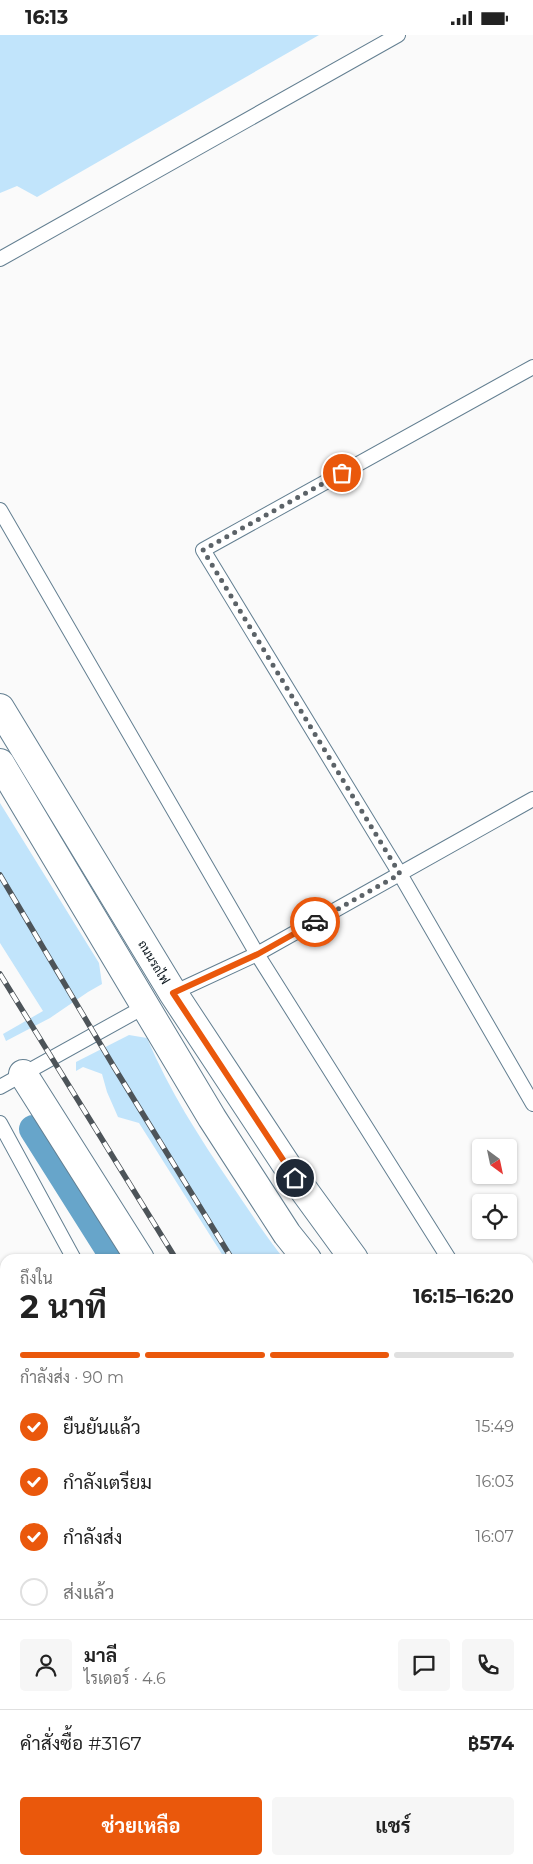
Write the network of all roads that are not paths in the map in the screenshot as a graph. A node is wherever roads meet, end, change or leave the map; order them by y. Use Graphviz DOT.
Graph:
graph roads {
  1 [pos="398,35"];
  2 [pos="0,259"];
  3 [pos="533,367"];
  4 [pos="0,510"];
  5 [pos="0,708"];
  6 [pos="0,763"];
  7 [pos="533,799"];
  8 [pos="400,874"];
  9 [pos="258,954"];
  10 [pos="173,993"];
  11 [pos="144,1007"];
  12 [pos="24,1073"];
  13 [pos="0,1087"];
  14 [pos="533,1104"];
  15 [pos="0,1123"];
  16 [pos="71,1254"];
  17 [pos="137,1254"];
  18 [pos="303,1254"];
  19 [pos="350,1254"];
  20 [pos="446,1254"];
  1 -- 2 [label="lane"];
  3 -- 8 [label="lane"];
  4 -- 9 [label="lane"];
  5 -- 10 [label="main road, ถนนรถไฟ"];
  6 -- 11 [label="main road"];
  7 -- 8 [label="lane"];
  8 -- 9 [label="lane"];
  8 -- 14 [label="lane"];
  9 -- 10 [label="lane"];
  9 -- 20 [label="lane"];
  10 -- 19 [label="main road, ถนนรถไฟ"];
  11 -- 12 [label="lane"];
  11 -- 18 [label="main road"];
  12 -- 13 [label="lane"];
  12 -- 17 [label="main road"];
  15 -- 16 [label="lane"];
}
